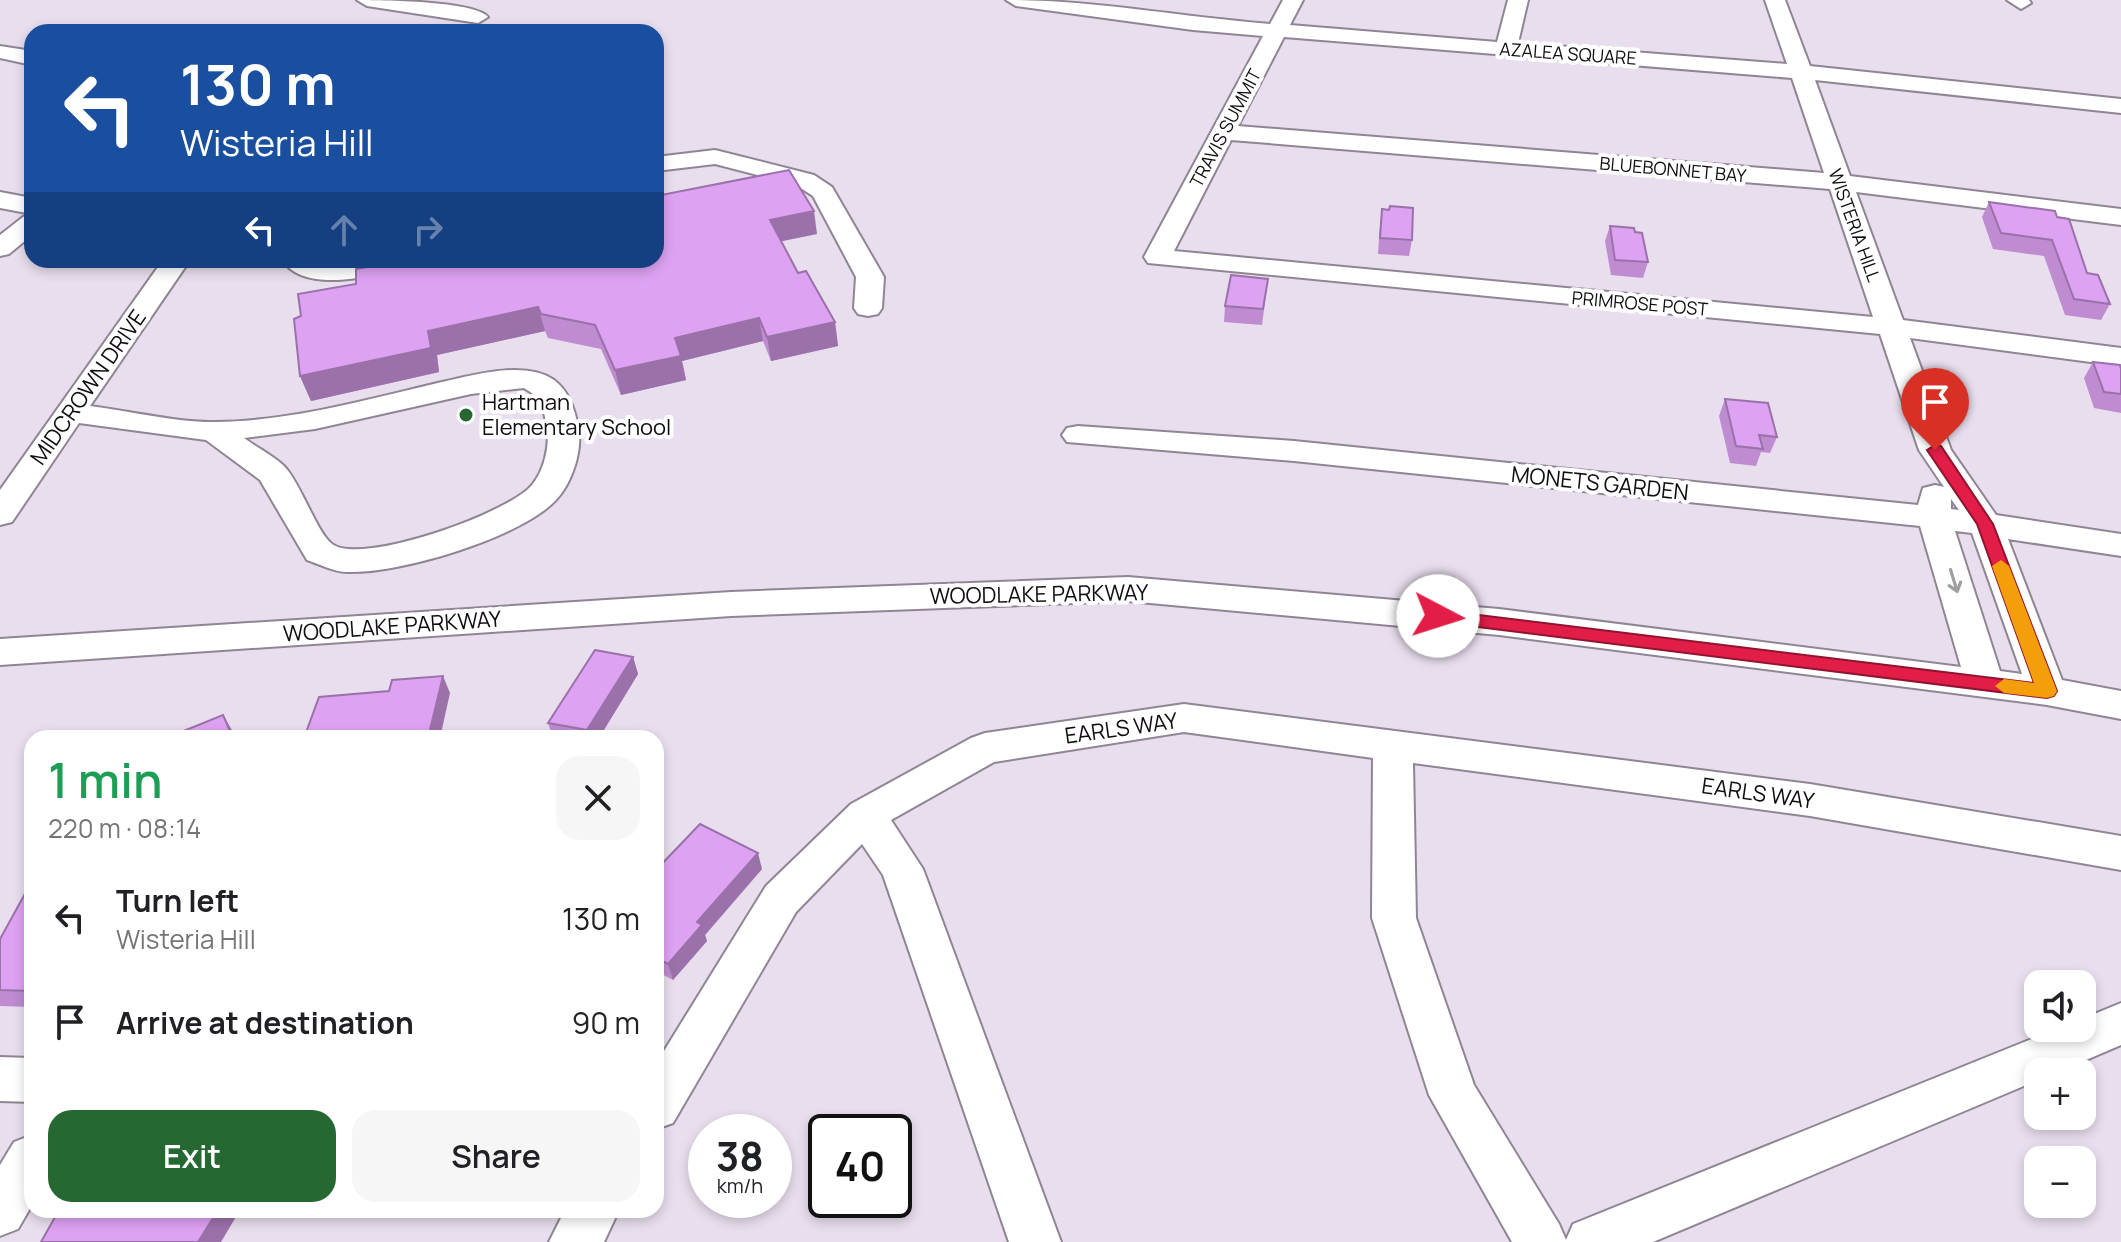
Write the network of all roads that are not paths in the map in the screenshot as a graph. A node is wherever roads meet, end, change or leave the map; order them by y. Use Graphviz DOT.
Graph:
graph roads {
  1 [pos="367,0"];
  2 [pos="1016,0"];
  3 [pos="1293,0"];
  4 [pos="1518,0"];
  5 [pos="1775,0"];
  6 [pos="497,6"];
  7 [pos="478,17"];
  8 [pos="467,24"];
  9 [pos="1275,32"];
  10 [pos="1506,49"];
  11 [pos="0,52"];
  12 [pos="24,56"];
  13 [pos="1801,72"];
  14 [pos="2121,106"];
  15 [pos="1224,132"];
  16 [pos="664,163"];
  17 [pos="1839,183"];
  18 [pos="0,200"];
  19 [pos="24,204"];
  20 [pos="2121,217"];
  21 [pos="24,228"];
  22 [pos="0,248"];
  23 [pos="1157,257"];
  24 [pos="171,268"];
  25 [pos="305,268"];
  26 [pos="366,268"];
  27 [pos="868,308"];
  28 [pos="1892,327"];
  29 [pos="2121,357"];
  30 [pos="71,413"];
  31 [pos="215,432"];
  32 [pos="1078,435"];
  33 [pos="1935,450"];
  34 [pos="0,514"];
  35 [pos="1934,517"];
  36 [pos="1985,524"];
  37 [pos="2121,545"];
  38 [pos="0,652"];
  39 [pos="1985,684"];
  40 [pos="2047,691"];
  41 [pos="2121,705"];
  42 [pos="1393,746"];
  43 [pos="865,815"];
  44 [pos="2121,853"];
  45 [pos="2121,1024"];
  46 [pos="0,1079"];
  47 [pos="24,1080"];
  48 [pos="664,1094"];
  49 [pos="24,1172"];
  50 [pos="0,1211"];
  51 [pos="589,1218"];
  52 [pos="575,1242"];
  53 [pos="1035,1242"];
  54 [pos="1541,1242"];
  55 [pos="1591,1242"];
  1 -- 7 [label="street"];
  2 -- 9 [label="street, AZALEA SQUARE"];
  3 -- 9 [label="street, TRAVIS SUMMIT"];
  4 -- 10 [label="street"];
  5 -- 13 [label="street, WISTERIA HILL"];
  6 -- 7 [label="street"];
  7 -- 8 [label="street"];
  9 -- 10 [label="street, AZALEA SQUARE"];
  9 -- 15 [label="street, TRAVIS SUMMIT"];
  10 -- 13 [label="street, AZALEA SQUARE"];
  11 -- 12 [label="street"];
  13 -- 14 [label="street, AZALEA SQUARE"];
  13 -- 17 [label="street, WISTERIA HILL"];
  15 -- 17 [label="street, BLUEBONNET BAY"];
  15 -- 23 [label="street, TRAVIS SUMMIT"];
  16 -- 27 [label="street"];
  17 -- 20 [label="street, BLUEBONNET BAY"];
  17 -- 28 [label="street, WISTERIA HILL"];
  18 -- 19 [label="street"];
  21 -- 22 [label="street"];
  23 -- 28 [label="street, PRIMROSE POST"];
  24 -- 30 [label="street, MIDCROWN DRIVE"];
  25 -- 26 [label="street"];
  28 -- 29 [label="street, PRIMROSE POST"];
  28 -- 33 [label="street, WISTERIA HILL"];
  30 -- 31 [label="street"];
  30 -- 34 [label="street, MIDCROWN DRIVE"];
  31 -- 31 [label="street"];
  32 -- 35 [label="street, MONETS GARDEN"];
  33 -- 35 [label="street, WISTERIA HILL"];
  33 -- 36 [label="street, WISTERIA HILL"];
  35 -- 36 [label="street, MONETS GARDEN"];
  35 -- 39 [label="street, WISTERIA HILL, one-way"];
  36 -- 37 [label="street, MONETS GARDEN"];
  36 -- 40 [label="street, WISTERIA HILL"];
  38 -- 39 [label="street, WOODLAKE PARKWAY"];
  39 -- 40 [label="street, WOODLAKE PARKWAY"];
  40 -- 41 [label="street, WOODLAKE PARKWAY"];
  42 -- 43 [label="street, EARLS WAY"];
  42 -- 44 [label="street, EARLS WAY"];
  42 -- 54 [label="street"];
  43 -- 48 [label="street, EARLS WAY"];
  43 -- 53 [label="street"];
  45 -- 55 [label="street"];
  46 -- 47 [label="street"];
  49 -- 50 [label="street"];
  51 -- 52 [label="street"];
}
